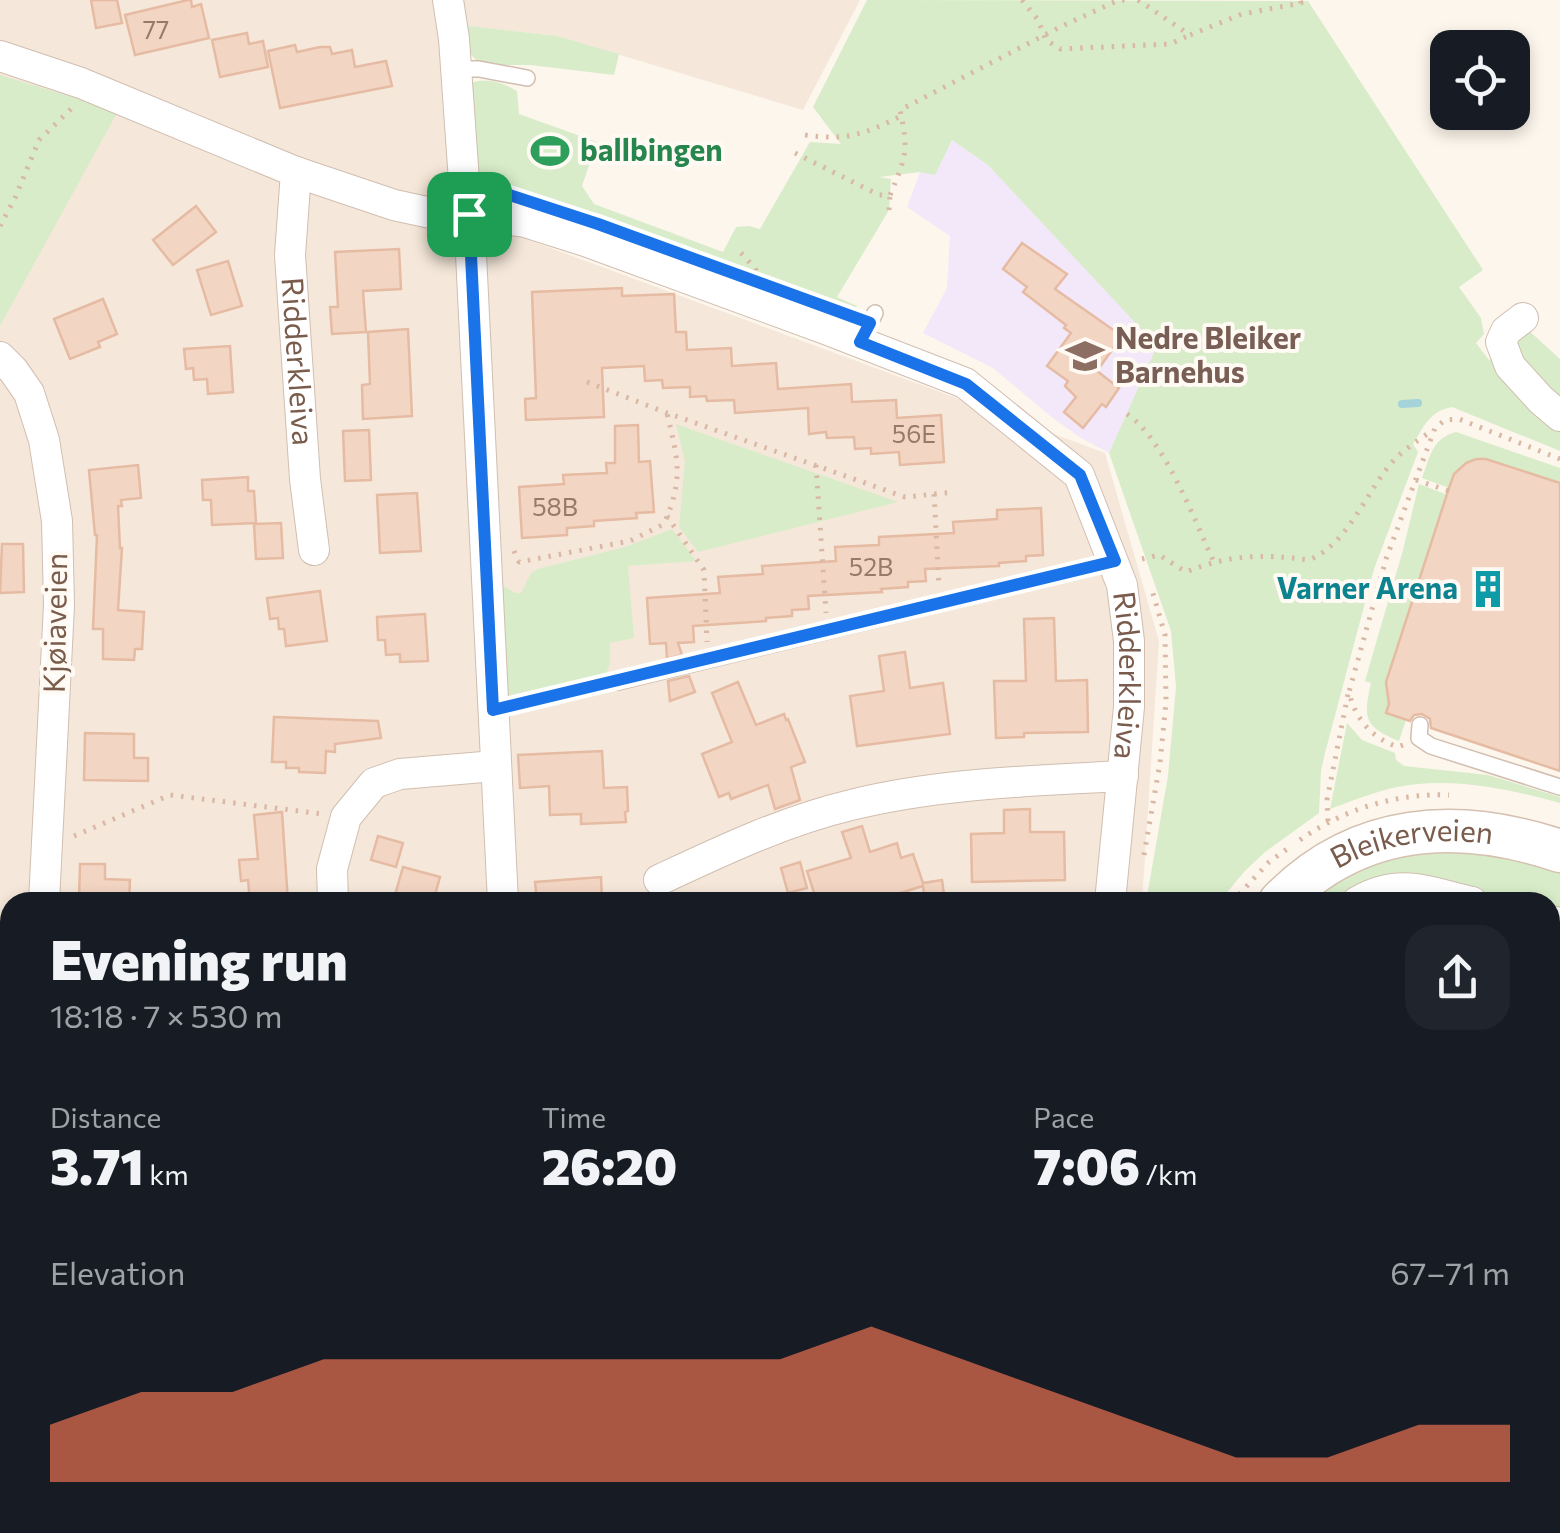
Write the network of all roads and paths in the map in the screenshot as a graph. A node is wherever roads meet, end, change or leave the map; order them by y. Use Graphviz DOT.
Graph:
graph roads {
  1 [pos="448,0"];
  2 [pos="1022,0"];
  3 [pos="1134,0"];
  4 [pos="1300,0"];
  5 [pos="1190,35"];
  6 [pos="0,56"];
  7 [pos="456,69"];
  8 [pos="527,78"];
  9 [pos="81,83"];
  10 [pos="901,112"];
  11 [pos="805,134"];
  12 [pos="795,153"];
  13 [pos="296,172"];
  14 [pos="890,195"];
  15 [pos="889,210"];
  16 [pos="469,214"];
  17 [pos="0,226"];
  18 [pos="741,253"];
  19 [pos="744,278"];
  20 [pos="875,314"];
  21 [pos="1523,318"];
  22 [pos="860,342"];
  23 [pos="0,357"];
  24 [pos="587,382"];
  25 [pos="667,413"];
  26 [pos="1127,414"];
  27 [pos="1560,416"];
  28 [pos="1435,428"];
  29 [pos="1560,459"];
  30 [pos="816,465"];
  31 [pos="1416,480"];
  32 [pos="1449,491"];
  33 [pos="956,492"];
  34 [pos="934,494"];
  35 [pos="667,516"];
  36 [pos="314,550"];
  37 [pos="1131,555"];
  38 [pos="1213,561"];
  39 [pos="520,562"];
  40 [pos="1147,573"];
  41 [pos="1152,589"];
  42 [pos="940,604"];
  43 [pos="828,630"];
  44 [pos="708,660"];
  45 [pos="618,682"];
  46 [pos="1349,692"];
  47 [pos="493,710"];
  48 [pos="1420,731"];
  49 [pos="494,766"];
  50 [pos="1123,776"];
  51 [pos="1560,787"];
  52 [pos="346,817"];
  53 [pos="1328,822"];
  54 [pos="49,846"];
  55 [pos="1560,851"];
  56 [pos="1142,868"];
  57 [pos="659,880"];
  58 [pos="45,892"];
  59 [pos="333,892"];
  60 [pos="501,892"];
  61 [pos="1111,892"];
  62 [pos="1290,892"];
  63 [pos="1380,892"];
  64 [pos="1428,892"];
  1 -- 7 [label="street"];
  2 -- 5 [label="path"];
  3 -- 5 [label="path"];
  3 -- 10 [label="path"];
  4 -- 5 [label="path"];
  6 -- 9 [label="street, Ridderkleiva"];
  7 -- 8 [label="lane"];
  7 -- 16 [label="street"];
  9 -- 13 [label="street, Ridderkleiva"];
  9 -- 17 [label="path"];
  10 -- 11 [label="path"];
  10 -- 14 [label="path"];
  12 -- 14 [label="path"];
  13 -- 16 [label="street, Ridderkleiva"];
  13 -- 36 [label="street, Ridderkleiva"];
  14 -- 15 [label="path"];
  16 -- 22 [label="street, Ridderkleiva"];
  16 -- 47 [label="street"];
  18 -- 19 [label="path"];
  20 -- 22 [label="lane"];
  21 -- 27 [label="street"];
  22 -- 37 [label="street, Ridderkleiva"];
  23 -- 54 [label="street, Kjøiaveien"];
  24 -- 25 [label="path"];
  25 -- 30 [label="path"];
  25 -- 35 [label="path"];
  26 -- 38 [label="path"];
  28 -- 29 [label="path"];
  28 -- 31 [label="path"];
  28 -- 38 [label="path"];
  30 -- 34 [label="path"];
  30 -- 43 [label="path"];
  31 -- 32 [label="path"];
  31 -- 46 [label="path"];
  33 -- 34 [label="path"];
  34 -- 42 [label="path"];
  35 -- 39 [label="path"];
  35 -- 44 [label="path"];
  37 -- 38 [label="path"];
  37 -- 40 [label="path"];
  37 -- 42 [label="lane"];
  37 -- 50 [label="street, Ridderkleiva"];
  41 -- 56 [label="path"];
  42 -- 43 [label="lane"];
  43 -- 44 [label="lane"];
  44 -- 45 [label="lane"];
  45 -- 47 [label="path"];
  46 -- 48 [label="path"];
  46 -- 53 [label="path"];
  47 -- 49 [label="street"];
  48 -- 51 [label="lane"];
  49 -- 52 [label="street"];
  49 -- 60 [label="street"];
  50 -- 57 [label="street, Ridderkleiva"];
  50 -- 61 [label="street, Ridderkleiva"];
  52 -- 54 [label="path"];
  52 -- 59 [label="street"];
  54 -- 58 [label="street, Kjøiaveien"];
  55 -- 62 [label="main road, Bleikerveien"];
  63 -- 64 [label="street"];
}
